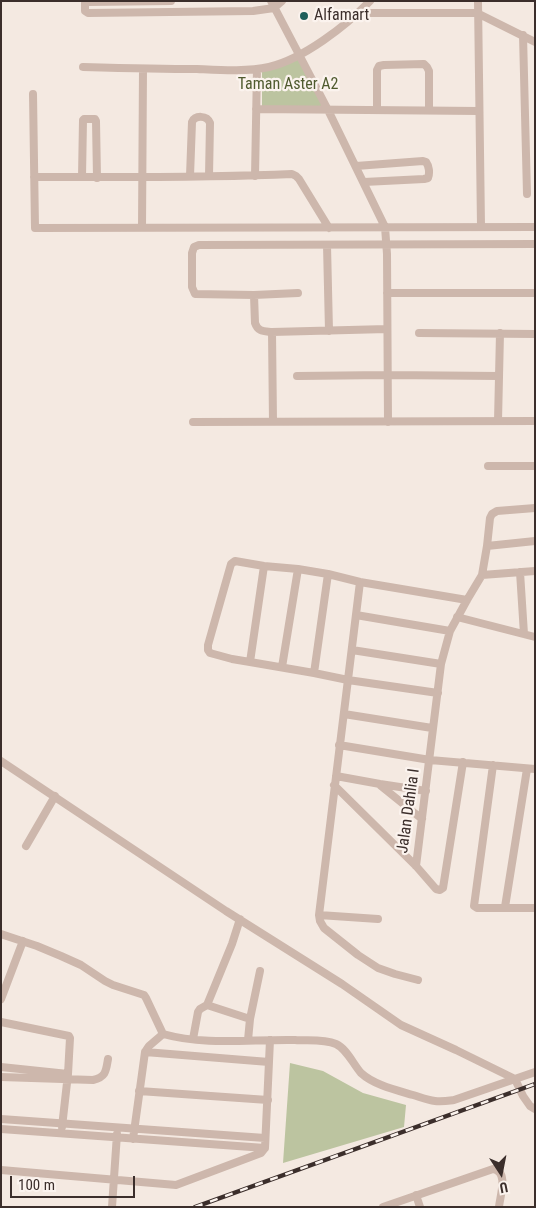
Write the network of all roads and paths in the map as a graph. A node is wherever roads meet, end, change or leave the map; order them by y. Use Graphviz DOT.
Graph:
graph roads {
  1 [pos="171,1"];
  2 [pos="282,1"];
  3 [pos="370,1"];
  4 [pos="478,1"];
  5 [pos="272,4"];
  6 [pos="358,13"];
  7 [pos="477,13"];
  8 [pos="523,35"];
  9 [pos="535,42"];
  10 [pos="300,55"];
  11 [pos="82,67"];
  12 [pos="257,68"];
  13 [pos="143,69"];
  14 [pos="33,94"];
  15 [pos="256,109"];
  16 [pos="328,110"];
  17 [pos="377,110"];
  18 [pos="429,110"];
  19 [pos="480,111"];
  20 [pos="525,112"];
  21 [pos="535,112"];
  22 [pos="356,166"];
  23 [pos="190,176"];
  24 [pos="208,176"];
  25 [pos="255,176"];
  26 [pos="34,177"];
  27 [pos="82,177"];
  28 [pos="143,177"];
  29 [pos="96,178"];
  30 [pos="364,182"];
  31 [pos="527,194"];
  32 [pos="481,226"];
  33 [pos="385,227"];
  34 [pos="535,227"];
  35 [pos="142,228"];
  36 [pos="329,228"];
  37 [pos="386,244"];
  38 [pos="535,244"];
  39 [pos="327,245"];
  40 [pos="298,293"];
  41 [pos="387,293"];
  42 [pos="254,294"];
  43 [pos="535,294"];
  44 [pos="329,330"];
  45 [pos="387,330"];
  46 [pos="272,332"];
  47 [pos="419,333"];
  48 [pos="500,333"];
  49 [pos="535,334"];
  50 [pos="387,375"];
  51 [pos="297,376"];
  52 [pos="499,376"];
  53 [pos="193,422"];
  54 [pos="273,422"];
  55 [pos="388,422"];
  56 [pos="498,422"];
  57 [pos="535,422"];
  58 [pos="488,466"];
  59 [pos="535,466"];
  60 [pos="535,508"];
  61 [pos="535,541"];
  62 [pos="487,546"];
  63 [pos="264,566"];
  64 [pos="298,569"];
  65 [pos="535,571"];
  66 [pos="520,572"];
  67 [pos="328,574"];
  68 [pos="482,576"];
  69 [pos="360,582"];
  70 [pos="467,600"];
  71 [pos="356,615"];
  72 [pos="457,617"];
  73 [pos="450,631"];
  74 [pos="524,634"];
  75 [pos="535,637"];
  76 [pos="352,650"];
  77 [pos="250,662"];
  78 [pos="441,664"];
  79 [pos="282,667"];
  80 [pos="314,673"];
  81 [pos="348,680"];
  82 [pos="438,693"];
  83 [pos="344,714"];
  84 [pos="432,728"];
  85 [pos="339,744"];
  86 [pos="430,760"];
  87 [pos="1,762"];
  88 [pos="463,762"];
  89 [pos="494,765"];
  90 [pos="531,769"];
  91 [pos="336,776"];
  92 [pos="380,784"];
  93 [pos="334,785"];
  94 [pos="426,791"];
  95 [pos="55,796"];
  96 [pos="422,820"];
  97 [pos="26,846"];
  98 [pos="416,866"];
  99 [pos="505,907"];
  100 [pos="535,908"];
  101 [pos="319,915"];
  102 [pos="240,919"];
  103 [pos="378,920"];
  104 [pos="1,934"];
  105 [pos="23,942"];
  106 [pos="260,971"];
  107 [pos="418,980"];
  108 [pos="1,999"];
  109 [pos="207,1005"];
  110 [pos="250,1019"];
  111 [pos="1,1022"];
  112 [pos="163,1034"];
  113 [pos="194,1040"];
  114 [pos="248,1040"];
  115 [pos="270,1040"];
  116 [pos="145,1052"];
  117 [pos="108,1060"];
  118 [pos="269,1062"];
  119 [pos="1,1067"];
  120 [pos="535,1072"];
  121 [pos="1,1077"];
  122 [pos="68,1077"];
  123 [pos="515,1079"];
  124 [pos="139,1091"];
  125 [pos="268,1100"];
  126 [pos="535,1109"];
  127 [pos="1,1119"];
  128 [pos="63,1124"];
  129 [pos="118,1128"];
  130 [pos="1,1129"];
  131 [pos="134,1129"];
  132 [pos="62,1134"];
  133 [pos="117,1138"];
  134 [pos="265,1138"];
  135 [pos="133,1139"];
  136 [pos="265,1148"];
  137 [pos="1,1170"];
  138 [pos="114,1179"];
  139 [pos="416,1195"];
  140 [pos="112,1207"];
  141 [pos="383,1207"];
  142 [pos="420,1207"];
  143 [pos="498,1207"];
  1 -- 5 [label="street"];
  2 -- 5 [label="street"];
  3 -- 6 [label="street"];
  4 -- 7 [label="street"];
  5 -- 10 [label="street"];
  6 -- 7 [label="street"];
  6 -- 10 [label="street"];
  7 -- 8 [label="street"];
  7 -- 19 [label="street"];
  8 -- 9 [label="street"];
  8 -- 20 [label="street"];
  10 -- 12 [label="street"];
  10 -- 16 [label="street"];
  11 -- 13 [label="street"];
  12 -- 13 [label="street"];
  12 -- 15 [label="street"];
  13 -- 28 [label="street"];
  14 -- 26 [label="street"];
  15 -- 16 [label="street"];
  15 -- 25 [label="street"];
  16 -- 17 [label="street"];
  16 -- 22 [label="street"];
  17 -- 18 [label="street"];
  17 -- 18 [label="street"];
  18 -- 19 [label="street"];
  19 -- 32 [label="street"];
  20 -- 21 [label="street"];
  20 -- 31 [label="street"];
  22 -- 30 [label="street"];
  22 -- 30 [label="street"];
  23 -- 24 [label="street"];
  23 -- 24 [label="street"];
  23 -- 28 [label="street"];
  24 -- 25 [label="street"];
  25 -- 36 [label="street"];
  26 -- 27 [label="street"];
  26 -- 35 [label="street"];
  27 -- 29 [label="street"];
  27 -- 29 [label="street"];
  28 -- 29 [label="street"];
  28 -- 35 [label="street"];
  30 -- 33 [label="street"];
  32 -- 33 [label="street"];
  32 -- 34 [label="street"];
  33 -- 36 [label="street"];
  33 -- 37 [label="street"];
  35 -- 36 [label="street"];
  37 -- 38 [label="street"];
  37 -- 39 [label="street"];
  37 -- 41 [label="street"];
  39 -- 42 [label="street"];
  39 -- 44 [label="street"];
  40 -- 42 [label="street"];
  41 -- 43 [label="street"];
  41 -- 45 [label="street"];
  42 -- 46 [label="street"];
  44 -- 45 [label="street"];
  44 -- 46 [label="street"];
  45 -- 50 [label="street"];
  46 -- 54 [label="street"];
  47 -- 48 [label="street"];
  48 -- 49 [label="street"];
  48 -- 52 [label="street"];
  50 -- 51 [label="street"];
  50 -- 52 [label="street"];
  50 -- 55 [label="street"];
  52 -- 56 [label="street"];
  53 -- 54 [label="street"];
  54 -- 55 [label="street"];
  55 -- 56 [label="street"];
  56 -- 57 [label="street"];
  58 -- 59 [label="street"];
  60 -- 62 [label="street"];
  61 -- 62 [label="street"];
  62 -- 68 [label="street"];
  63 -- 64 [label="street"];
  63 -- 77 [label="street"];
  63 -- 77 [label="street"];
  64 -- 67 [label="street"];
  64 -- 79 [label="street"];
  65 -- 66 [label="street"];
  66 -- 68 [label="street"];
  66 -- 74 [label="street"];
  67 -- 69 [label="street"];
  67 -- 80 [label="street"];
  68 -- 70 [label="street, Jalan Dahlia I"];
  69 -- 70 [label="street"];
  69 -- 71 [label="street"];
  70 -- 72 [label="street, Jalan Dahlia I"];
  71 -- 73 [label="street"];
  71 -- 76 [label="street"];
  72 -- 73 [label="street, Jalan Dahlia I"];
  72 -- 74 [label="street"];
  73 -- 78 [label="street, Jalan Dahlia I"];
  74 -- 75 [label="street"];
  76 -- 78 [label="street"];
  76 -- 81 [label="street"];
  77 -- 79 [label="street"];
  78 -- 82 [label="street, Jalan Dahlia I"];
  79 -- 80 [label="street"];
  80 -- 81 [label="street"];
  81 -- 82 [label="street"];
  81 -- 83 [label="street"];
  82 -- 84 [label="street, Jalan Dahlia I"];
  83 -- 84 [label="street"];
  83 -- 85 [label="street"];
  84 -- 86 [label="street, Jalan Dahlia I"];
  85 -- 86 [label="street"];
  85 -- 91 [label="street"];
  86 -- 88 [label="street"];
  86 -- 94 [label="street, Jalan Dahlia I"];
  87 -- 95 [label="street"];
  88 -- 89 [label="street"];
  88 -- 98 [label="street"];
  89 -- 90 [label="street"];
  89 -- 99 [label="street"];
  90 -- 99 [label="street"];
  91 -- 92 [label="street"];
  91 -- 93 [label="street"];
  92 -- 94 [label="street"];
  92 -- 96 [label="street"];
  93 -- 98 [label="street"];
  93 -- 101 [label="street"];
  94 -- 96 [label="street, Jalan Dahlia I"];
  95 -- 97 [label="street"];
  95 -- 102 [label="street"];
  96 -- 98 [label="street, Jalan Dahlia I"];
  99 -- 100 [label="street"];
  101 -- 103 [label="street"];
  101 -- 107 [label="street"];
  102 -- 109 [label="street"];
  102 -- 123 [label="street"];
  104 -- 105 [label="street"];
  105 -- 108 [label="street"];
  105 -- 112 [label="street"];
  106 -- 110 [label="street"];
  109 -- 110 [label="street"];
  109 -- 113 [label="street"];
  110 -- 114 [label="street"];
  111 -- 122 [label="street"];
  112 -- 113 [label="street"];
  112 -- 116 [label="street"];
  113 -- 114 [label="street"];
  114 -- 115 [label="street"];
  115 -- 118 [label="street"];
  115 -- 123 [label="street"];
  116 -- 118 [label="street"];
  116 -- 124 [label="street"];
  117 -- 122 [label="street"];
  118 -- 125 [label="street"];
  119 -- 122 [label="street"];
  120 -- 123 [label="street"];
  121 -- 122 [label="street"];
  122 -- 128 [label="street"];
  123 -- 126 [label="street"];
  124 -- 125 [label="street"];
  124 -- 131 [label="street"];
  125 -- 134 [label="street"];
  127 -- 128 [label="street"];
  128 -- 129 [label="street"];
  128 -- 132 [label="street"];
  129 -- 131 [label="street"];
  129 -- 133 [label="street"];
  130 -- 132 [label="street"];
  131 -- 134 [label="street"];
  131 -- 135 [label="street"];
  132 -- 133 [label="street"];
  133 -- 135 [label="street"];
  133 -- 138 [label="street"];
  134 -- 136 [label="street"];
  135 -- 136 [label="street"];
  136 -- 138 [label="street"];
  137 -- 138 [label="street"];
  138 -- 140 [label="street"];
  139 -- 141 [label="street"];
  139 -- 142 [label="street"];
  139 -- 143 [label="street"];
}
